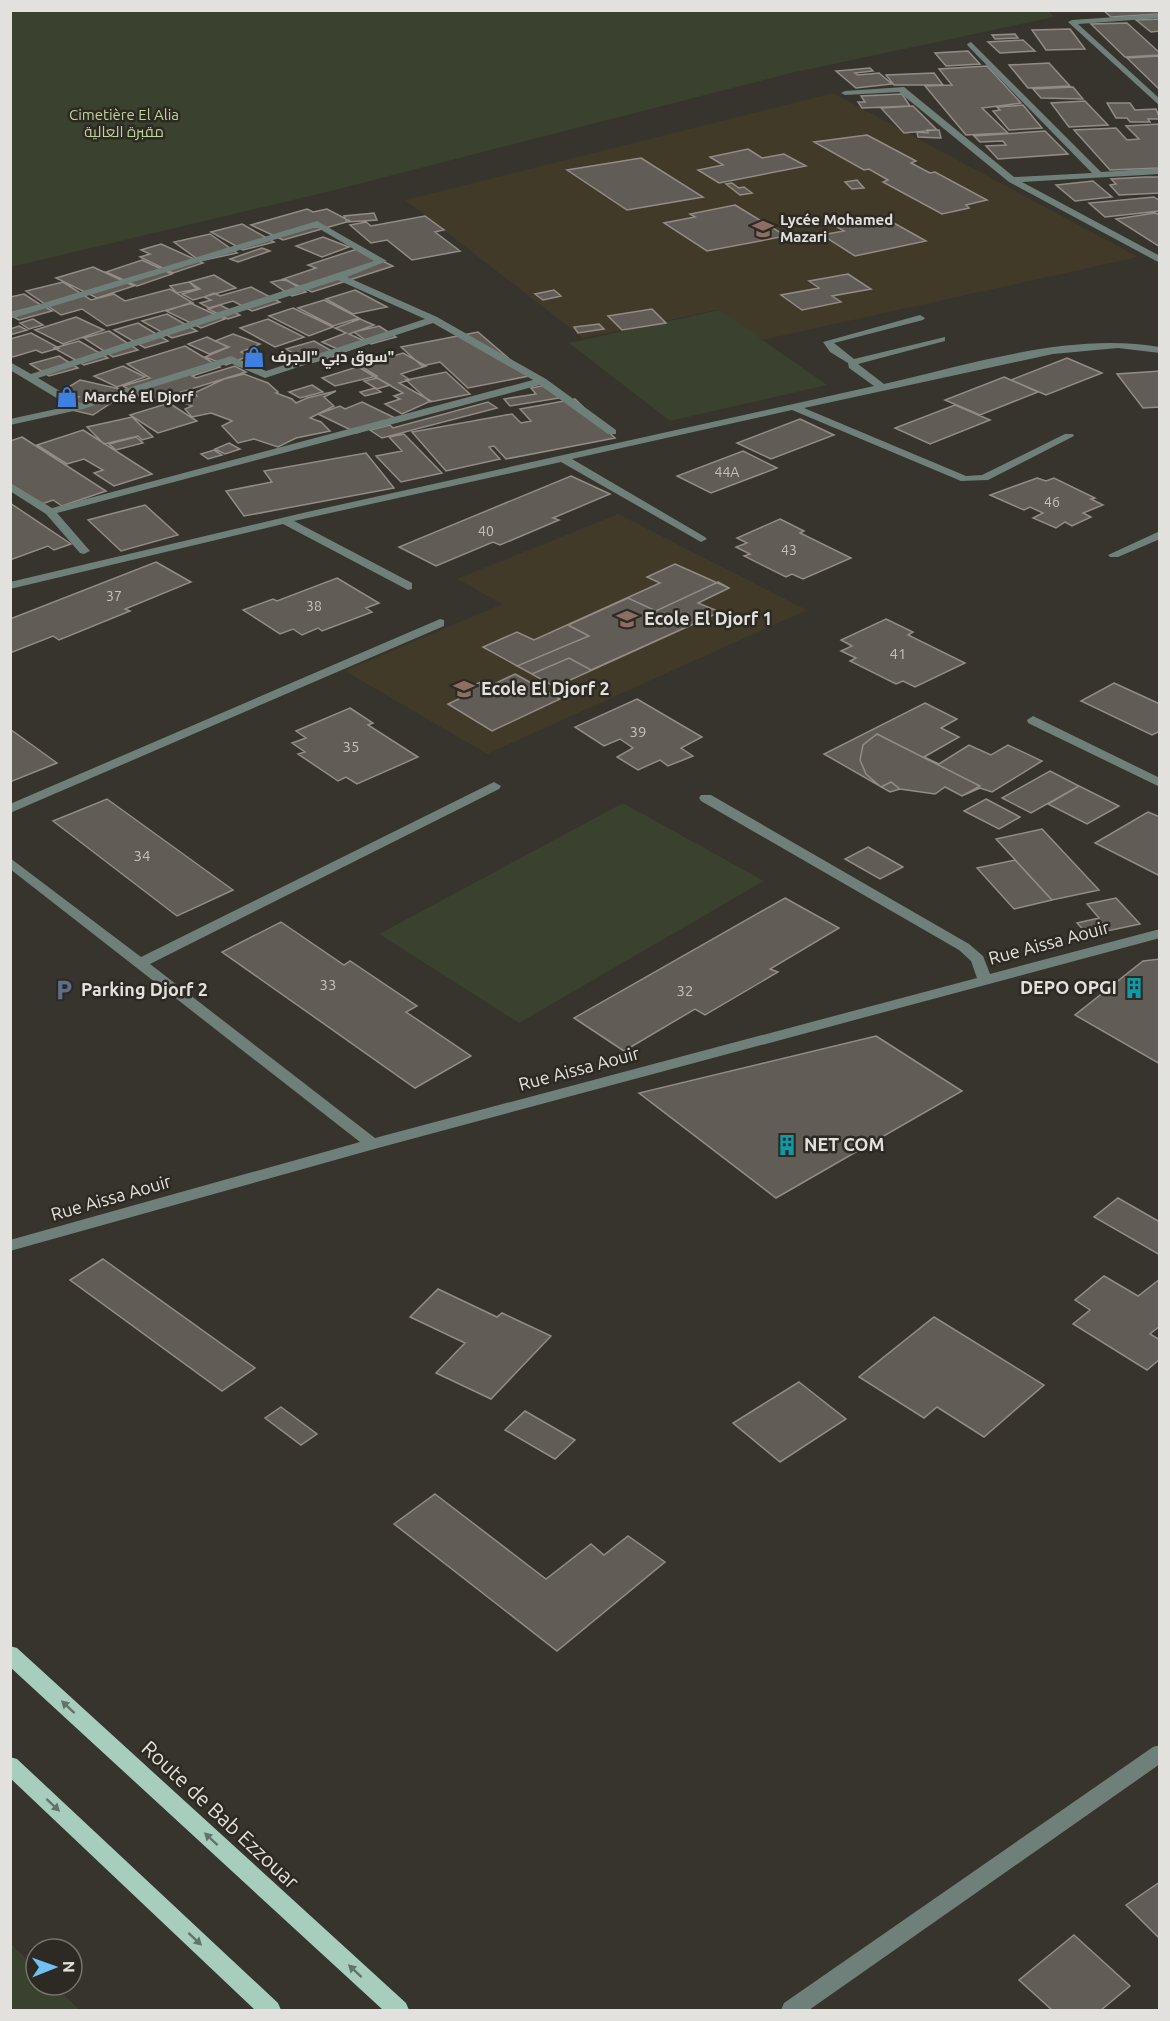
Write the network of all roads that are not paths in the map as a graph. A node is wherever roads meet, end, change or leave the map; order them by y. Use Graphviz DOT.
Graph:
graph roads {
  1 [pos="1160,16"];
  2 [pos="971,44"];
  3 [pos="845,93"];
  4 [pos="1160,104"];
  5 [pos="1160,171"];
  6 [pos="1098,174"];
  7 [pos="1012,180"];
  8 [pos="1160,260"];
  9 [pos="339,277"];
  10 [pos="10,316"];
  11 [pos="920,318"];
  12 [pos="434,320"];
  13 [pos="940,339"];
  14 [pos="1160,350"];
  15 [pos="853,362"];
  16 [pos="10,365"];
  17 [pos="31,377"];
  18 [pos="542,381"];
  19 [pos="882,387"];
  20 [pos="79,407"];
  21 [pos="793,407"];
  22 [pos="10,422"];
  23 [pos="612,432"];
  24 [pos="1069,436"];
  25 [pos="562,458"];
  26 [pos="10,486"];
  27 [pos="50,512"];
  28 [pos="285,521"];
  29 [pos="1160,534"];
  30 [pos="701,539"];
  31 [pos="84,550"];
  32 [pos="1114,555"];
  33 [pos="10,586"];
  34 [pos="408,586"];
  35 [pos="440,623"];
  36 [pos="1033,720"];
  37 [pos="1160,783"];
  38 [pos="494,786"];
  39 [pos="706,798"];
  40 [pos="10,809"];
  41 [pos="10,862"];
  42 [pos="1160,933"];
  43 [pos="141,963"];
  44 [pos="985,981"];
  45 [pos="372,1144"];
  46 [pos="10,1246"];
  47 [pos="10,1654"];
  48 [pos="1160,1753"];
  49 [pos="10,1765"];
  50 [pos="270,2010"];
  51 [pos="398,2010"];
  52 [pos="792,2010"];
  1 -- 4 [label="street"];
  2 -- 6 [label="street"];
  3 -- 7 [label="street"];
  5 -- 6 [label="street"];
  6 -- 7 [label="street"];
  7 -- 8 [label="street"];
  9 -- 10 [label="street"];
  9 -- 12 [label="street"];
  9 -- 17 [label="street"];
  11 -- 15 [label="street"];
  12 -- 18 [label="street"];
  12 -- 20 [label="street"];
  13 -- 15 [label="street"];
  14 -- 19 [label="street"];
  15 -- 19 [label="street"];
  16 -- 17 [label="street"];
  17 -- 20 [label="street"];
  18 -- 23 [label="street"];
  18 -- 27 [label="street"];
  19 -- 21 [label="street"];
  20 -- 22 [label="street"];
  21 -- 24 [label="street"];
  21 -- 25 [label="street"];
  25 -- 28 [label="street"];
  25 -- 30 [label="street"];
  26 -- 27 [label="street"];
  27 -- 31 [label="street"];
  28 -- 33 [label="street"];
  28 -- 34 [label="street"];
  29 -- 32 [label="street"];
  35 -- 40 [label="street"];
  36 -- 37 [label="street"];
  38 -- 43 [label="street"];
  39 -- 44 [label="street"];
  41 -- 43 [label="street"];
  42 -- 44 [label="street, Rue Aissa Aouir"];
  43 -- 45 [label="street"];
  44 -- 45 [label="street, Rue Aissa Aouir"];
  45 -- 46 [label="street, Rue Aissa Aouir"];
  51 -- 47 [label="main road, Route de Bab Ezzouar, one-way"];
  48 -- 52 [label="street"];
  49 -- 50 [label="main road, one-way"];
}
